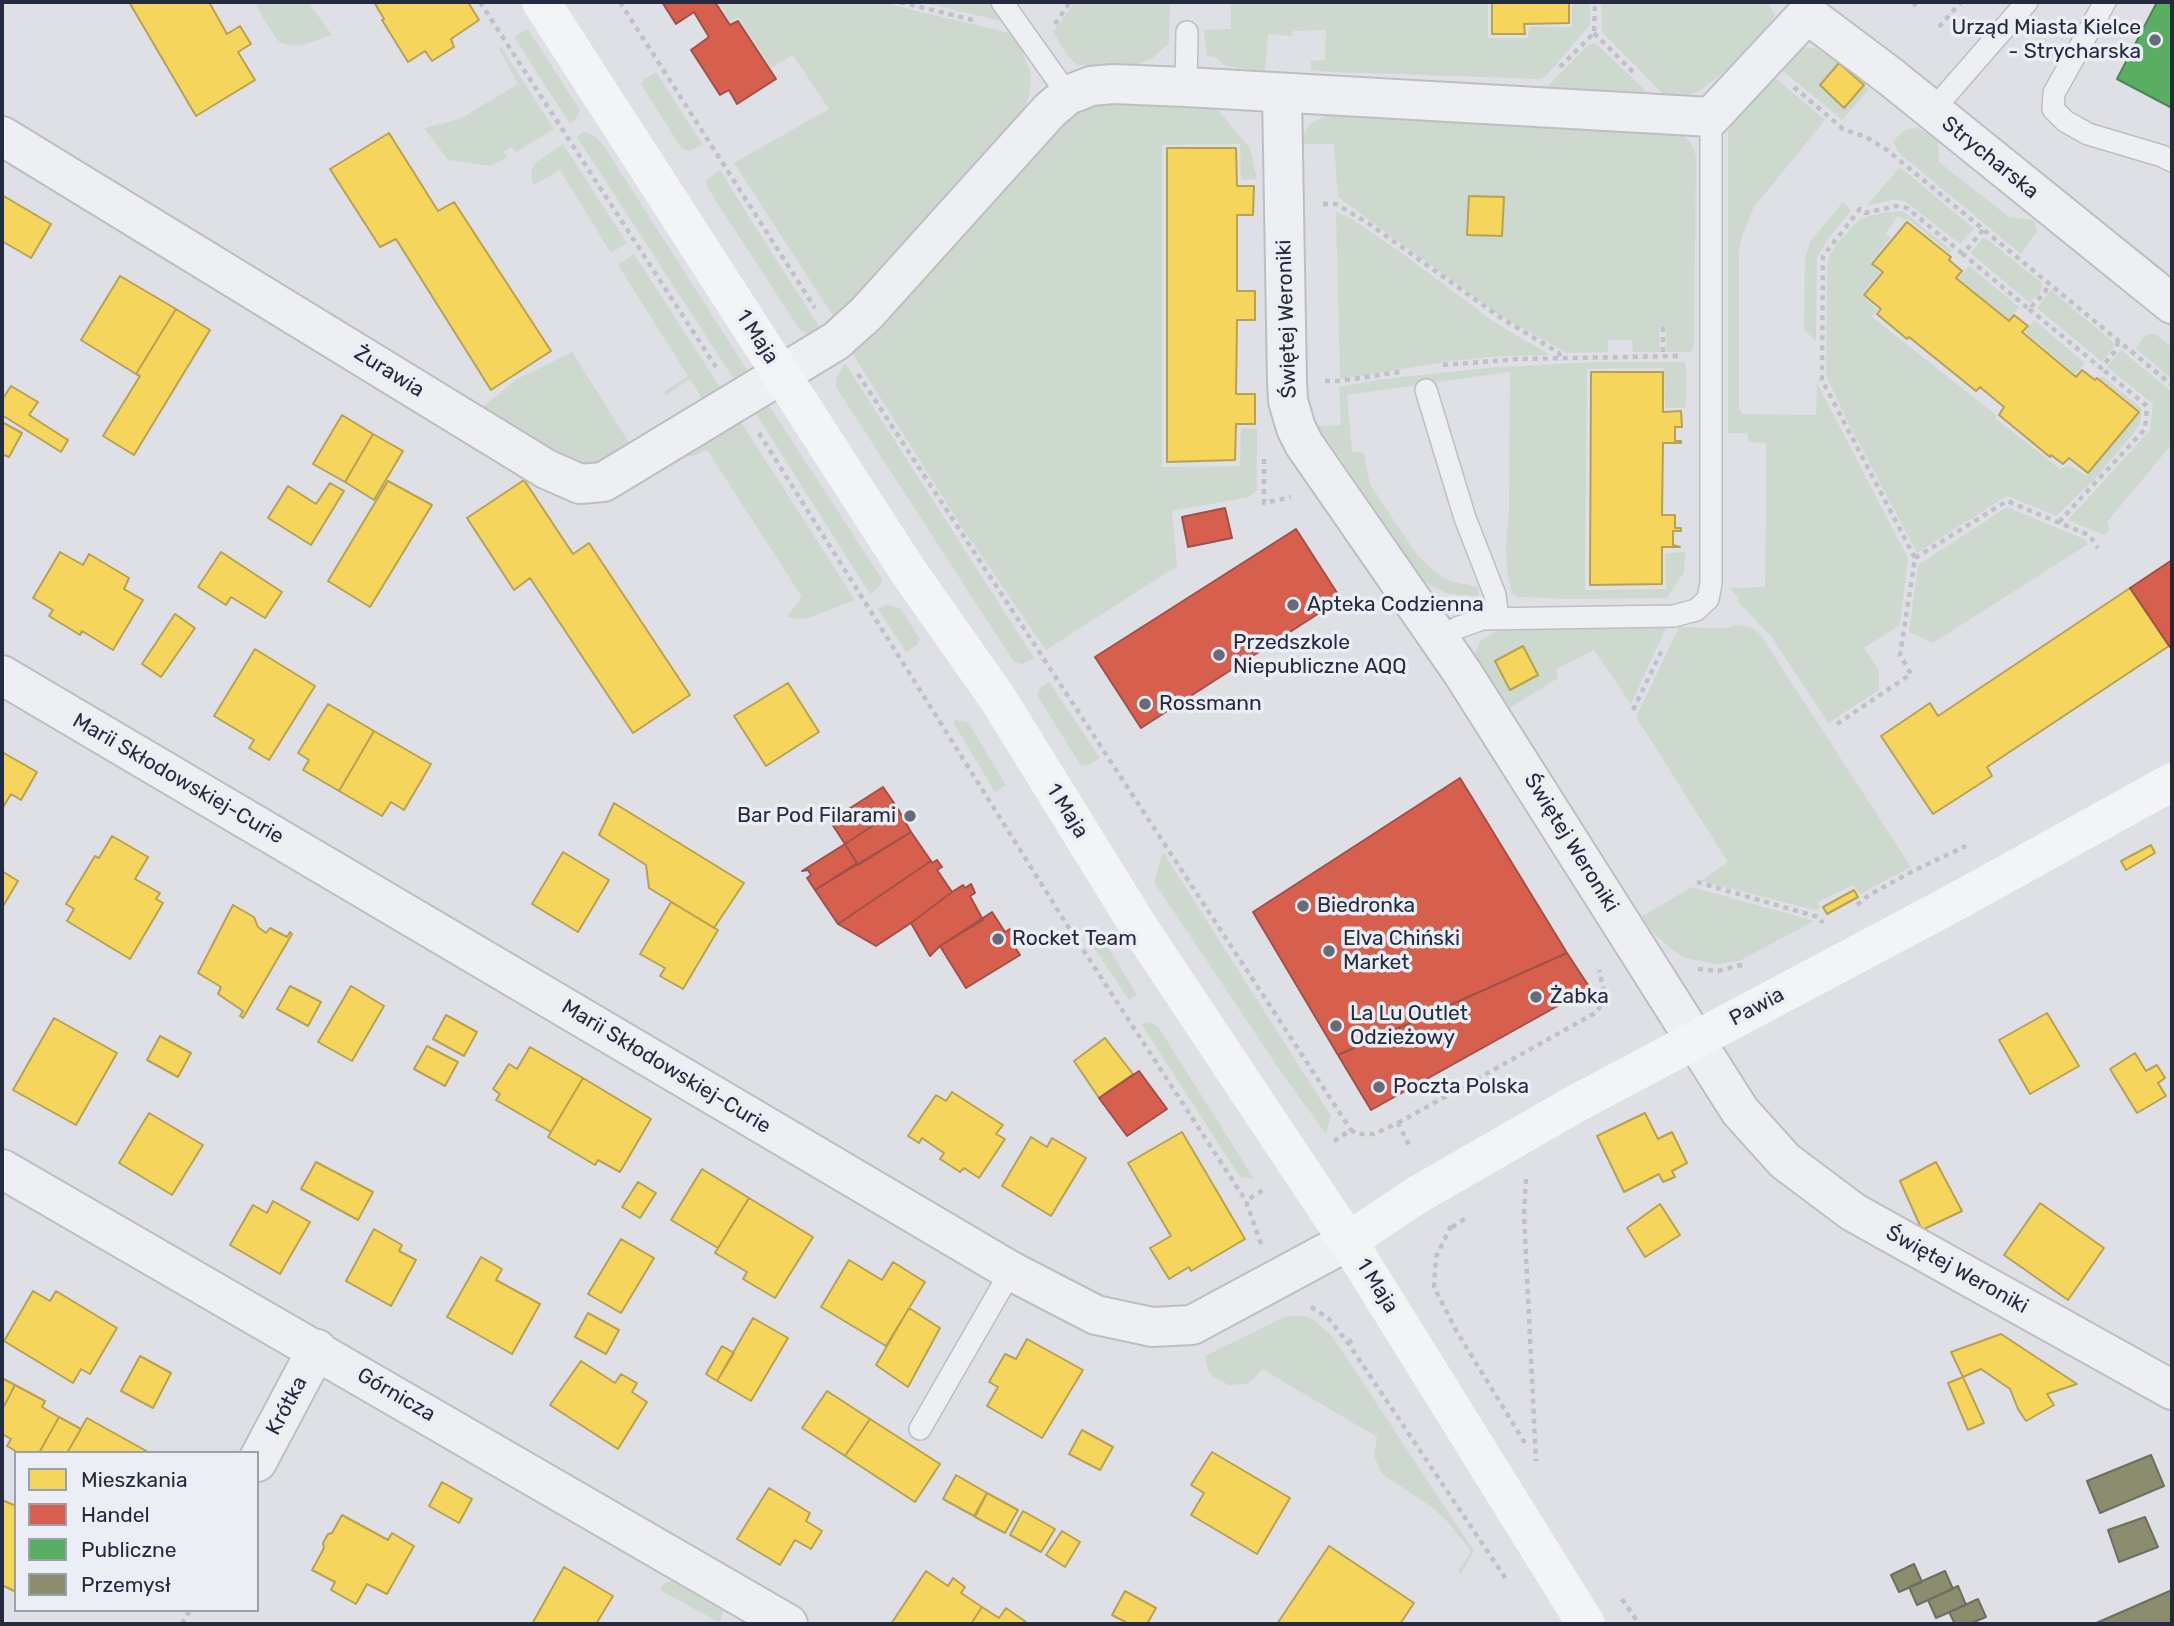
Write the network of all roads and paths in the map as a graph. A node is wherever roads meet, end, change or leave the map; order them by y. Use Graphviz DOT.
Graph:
graph roads {
  1 [pos="480,2"];
  2 [pos="541,2"];
  3 [pos="620,2"];
  4 [pos="900,2"];
  5 [pos="1002,2"];
  6 [pos="1961,2"];
  7 [pos="2027,2"];
  8 [pos="2105,2"];
  9 [pos="1015,23"];
  10 [pos="1939,27"];
  11 [pos="1187,32"];
  12 [pos="1764,61"];
  13 [pos="1186,87"];
  14 [pos="1282,93"];
  15 [pos="1068,95"];
  16 [pos="1932,111"];
  17 [pos="1711,117"];
  18 [pos="2,136"];
  19 [pos="2172,161"];
  20 [pos="1284,203"];
  21 [pos="1983,230"];
  22 [pos="1963,254"];
  23 [pos="2049,282"];
  24 [pos="2172,304"];
  25 [pos="2029,309"];
  26 [pos="1662,327"];
  27 [pos="836,341"];
  28 [pos="2118,341"];
  29 [pos="1663,356"];
  30 [pos="1712,356"];
  31 [pos="1560,358"];
  32 [pos="1436,366"];
  33 [pos="2101,368"];
  34 [pos="1402,372"];
  35 [pos="782,375"];
  36 [pos="1287,381"];
  37 [pos="2172,385"];
  38 [pos="1426,390"];
  39 [pos="738,401"];
  40 [pos="2059,522"];
  41 [pos="2098,548"];
  42 [pos="1915,558"];
  43 [pos="1498,618"];
  44 [pos="1440,640"];
  45 [pos="2,675"];
  46 [pos="1837,724"];
  47 [pos="2172,782"];
  48 [pos="1975,842"];
  49 [pos="1697,882"];
  50 [pos="1851,908"];
  51 [pos="1832,918"];
  52 [pos="1823,923"];
  53 [pos="1816,926"];
  54 [pos="1750,961"];
  55 [pos="1598,967"];
  56 [pos="1696,968"];
  57 [pos="1695,1040"];
  58 [pos="1398,1123"];
  59 [pos="1351,1130"];
  60 [pos="1335,1141"];
  61 [pos="1409,1145"];
  62 [pos="2,1169"];
  63 [pos="1526,1177"];
  64 [pos="1263,1190"];
  65 [pos="1246,1201"];
  66 [pos="1448,1219"];
  67 [pos="1349,1241"];
  68 [pos="1261,1248"];
  69 [pos="1011,1271"];
  70 [pos="1434,1287"];
  71 [pos="1427,1291"];
  72 [pos="1355,1338"];
  73 [pos="317,1349"];
  74 [pos="2172,1390"];
  75 [pos="920,1429"];
  76 [pos="259,1458"];
  77 [pos="1513,1589"];
  78 [pos="1621,1597"];
  79 [pos="788,1624"];
  80 [pos="1586,1624"];
  81 [pos="1639,1624"];
  1 -- 39 [label="path"];
  2 -- 35 [label="street, 1 Maja"];
  3 -- 27 [label="path"];
  4 -- 9 [label="path"];
  5 -- 9 [label="lane"];
  6 -- 10 [label="path"];
  7 -- 16 [label="lane"];
  8 -- 19 [label="lane"];
  9 -- 15 [label="lane"];
  11 -- 13 [label="lane"];
  12 -- 16 [label="street, Strycharska"];
  12 -- 17 [label="street"];
  12 -- 21 [label="path"];
  13 -- 14 [label="street"];
  13 -- 15 [label="street"];
  14 -- 17 [label="street"];
  14 -- 20 [label="street, Świętej Weroniki"];
  15 -- 27 [label="street, Żurawia"];
  16 -- 24 [label="street, Strycharska"];
  17 -- 30 [label="lane"];
  18 -- 39 [label="street, Żurawia"];
  20 -- 31 [label="path"];
  20 -- 36 [label="street, Świętej Weroniki"];
  21 -- 22 [label="path"];
  21 -- 23 [label="path"];
  22 -- 25 [label="path"];
  22 -- 42 [label="path"];
  23 -- 25 [label="path"];
  23 -- 28 [label="path"];
  25 -- 33 [label="path"];
  26 -- 29 [label="path"];
  27 -- 35 [label="street, Żurawia"];
  27 -- 59 [label="path"];
  28 -- 33 [label="path"];
  28 -- 37 [label="path"];
  29 -- 30 [label="path"];
  29 -- 31 [label="path"];
  30 -- 43 [label="lane"];
  31 -- 32 [label="path"];
  33 -- 40 [label="path"];
  34 -- 36 [label="path"];
  35 -- 39 [label="street, Żurawia"];
  35 -- 67 [label="street, 1 Maja"];
  36 -- 44 [label="street, Świętej Weroniki"];
  38 -- 43 [label="lane"];
  39 -- 65 [label="path"];
  40 -- 41 [label="path"];
  40 -- 42 [label="path"];
  42 -- 46 [label="path"];
  43 -- 44 [label="lane"];
  44 -- 57 [label="street, Świętej Weroniki"];
  45 -- 69 [label="street, Marii Skłodowskiej-Curie"];
  47 -- 57 [label="street, Pawia"];
  48 -- 50 [label="path"];
  49 -- 52 [label="path"];
  51 -- 52 [label="path"];
  52 -- 53 [label="path"];
  54 -- 56 [label="path"];
  55 -- 58 [label="path"];
  57 -- 67 [label="street, Pawia"];
  57 -- 74 [label="street, Świętej Weroniki"];
  58 -- 59 [label="path"];
  58 -- 61 [label="path"];
  59 -- 60 [label="path"];
  62 -- 73 [label="street, Górnicza"];
  63 -- 70 [label="path"];
  64 -- 65 [label="path"];
  65 -- 68 [label="path"];
  66 -- 70 [label="path"];
  67 -- 69 [label="street, Marii Skłodowskiej-Curie"];
  67 -- 80 [label="street, 1 Maja"];
  69 -- 75 [label="lane"];
  70 -- 71 [label="path"];
  72 -- 77 [label="path"];
  73 -- 76 [label="street, Krótka"];
  73 -- 79 [label="street, Górnicza"];
  78 -- 81 [label="path"];
}
